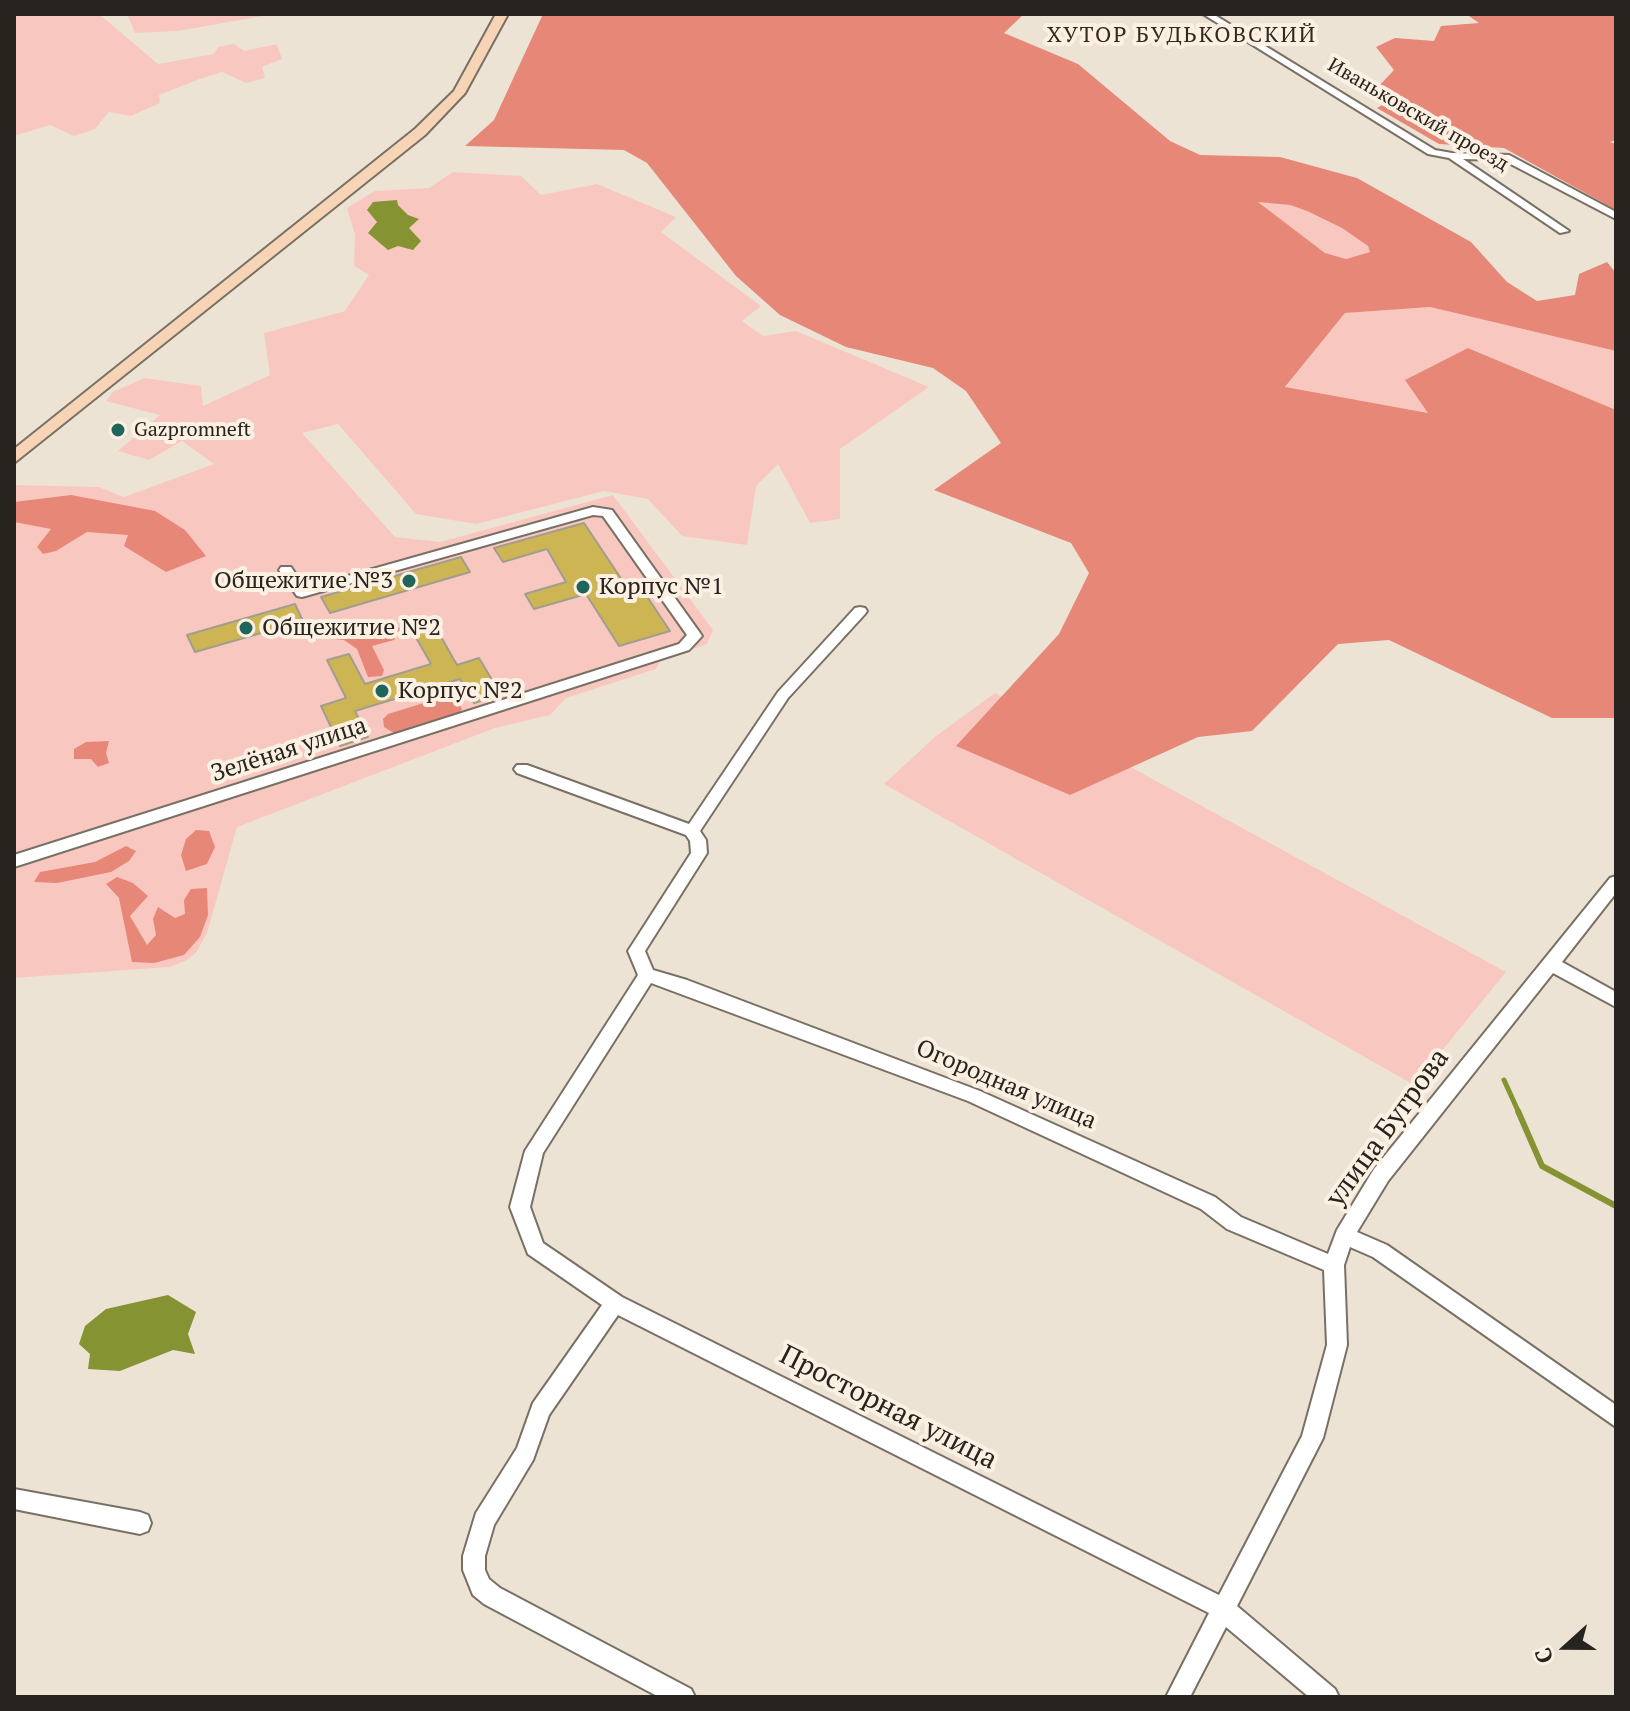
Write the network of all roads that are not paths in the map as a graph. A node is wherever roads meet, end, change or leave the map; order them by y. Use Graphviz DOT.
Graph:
graph roads {
  1 [pos="502,14"];
  2 [pos="1207,14"];
  3 [pos="1452,156"];
  4 [pos="1616,216"];
  5 [pos="1564,231"];
  6 [pos="14,458"];
  7 [pos="286,570"];
  8 [pos="860,611"];
  9 [pos="522,769"];
  10 [pos="692,831"];
  11 [pos="14,861"];
  12 [pos="1616,882"];
  13 [pos="1551,964"];
  14 [pos="647,975"];
  15 [pos="1616,1000"];
  16 [pos="1344,1236"];
  17 [pos="1334,1265"];
  18 [pos="615,1303"];
  19 [pos="1616,1417"];
  20 [pos="14,1499"];
  21 [pos="140,1523"];
  22 [pos="1222,1608"];
  23 [pos="683,1697"];
  24 [pos="1178,1697"];
  25 [pos="1327,1697"];
  1 -- 6 [label="street"];
  2 -- 3 [label="street, Иваньковский проезд"];
  3 -- 4 [label="street"];
  3 -- 5 [label="street, Иваньковский проезд"];
  7 -- 11 [label="street, Зелёная улица"];
  8 -- 10 [label="street"];
  9 -- 10 [label="street"];
  10 -- 14 [label="street"];
  12 -- 13 [label="street, улица Бугрова"];
  13 -- 15 [label="street"];
  13 -- 16 [label="street, улица Бугрова"];
  14 -- 17 [label="street, Огородная улица"];
  14 -- 18 [label="street, Просторная улица"];
  16 -- 17 [label="street, улица Бугрова"];
  16 -- 19 [label="street"];
  17 -- 22 [label="street, улица Бугрова"];
  18 -- 22 [label="street, Просторная улица"];
  18 -- 23 [label="street"];
  20 -- 21 [label="street"];
  22 -- 24 [label="street, улица Бугрова"];
  22 -- 25 [label="street, Просторная улица"];
}
